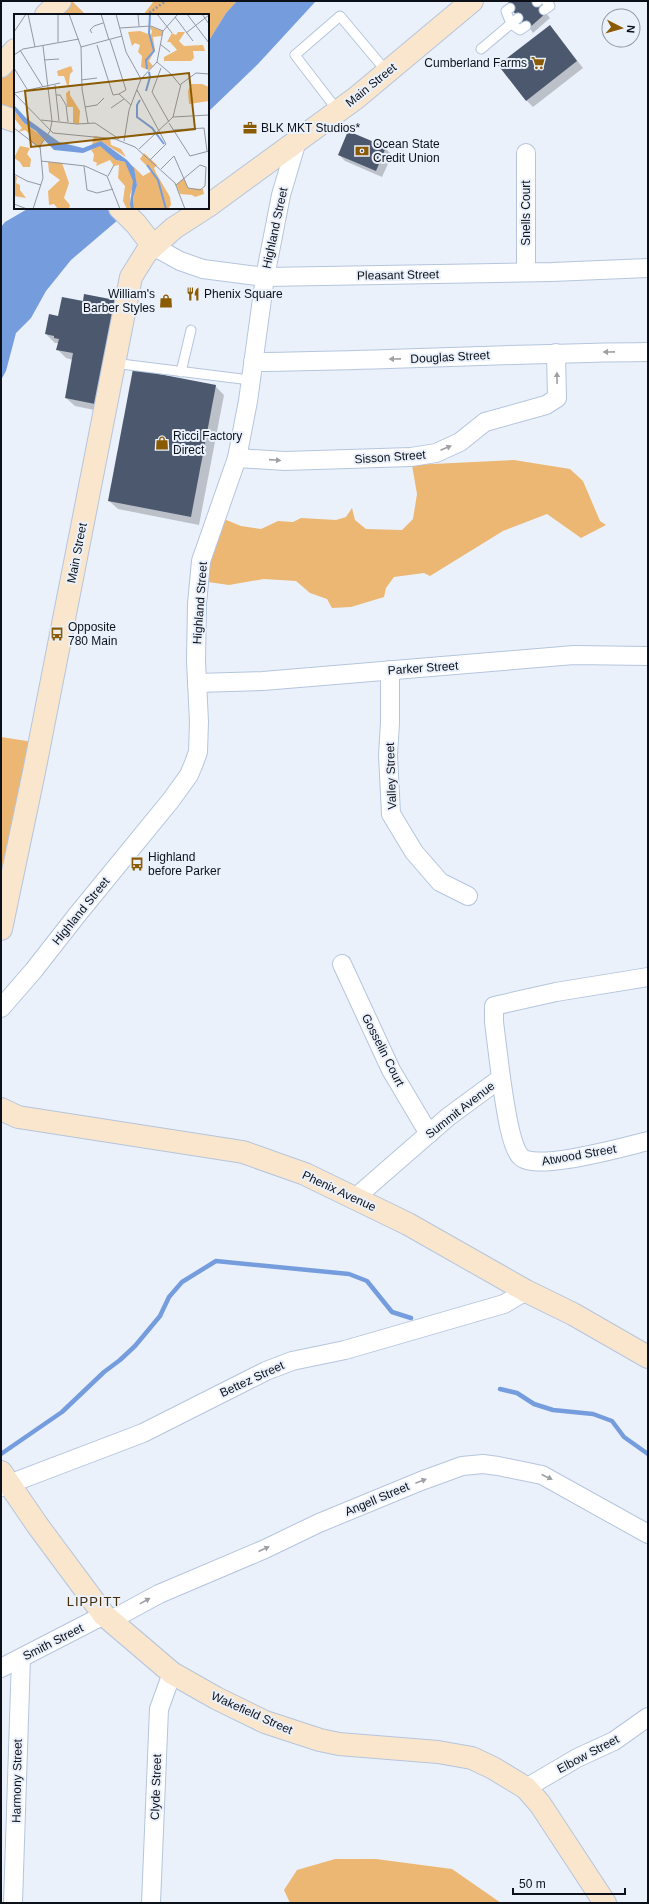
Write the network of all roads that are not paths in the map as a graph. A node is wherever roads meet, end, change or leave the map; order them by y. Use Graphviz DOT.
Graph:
graph roads {
  1 [pos="60,1"];
  2 [pos="472,1"];
  3 [pos="510,8"];
  4 [pos="47,14"];
  5 [pos="515,21"];
  6 [pos="526,26"];
  7 [pos="481,49"];
  8 [pos="14,51"];
  9 [pos="1,66"];
  10 [pos="387,72"];
  11 [pos="338,111"];
  12 [pos="1,116"];
  13 [pos="14,121"];
  14 [pos="296,141"];
  15 [pos="526,153"];
  16 [pos="209,205"];
  17 [pos="121,209"];
  18 [pos="203,209"];
  19 [pos="153,246"];
  20 [pos="648,268"];
  21 [pos="526,272"];
  22 [pos="265,277"];
  23 [pos="191,330"];
  24 [pos="648,352"];
  25 [pos="556,353"];
  26 [pos="253,362"];
  27 [pos="113,363"];
  28 [pos="181,372"];
  29 [pos="250,380"];
  30 [pos="237,458"];
  31 [pos="648,656"];
  32 [pos="390,670"];
  33 [pos="197,683"];
  34 [pos="468,896"];
  35 [pos="1,929"];
  36 [pos="342,964"];
  37 [pos="648,977"];
  38 [pos="1,1008"];
  39 [pos="501,1078"];
  40 [pos="1,1109"];
  41 [pos="429,1134"];
  42 [pos="648,1141"];
  43 [pos="356,1198"];
  44 [pos="526,1290"];
  45 [pos="644,1350"];
  46 [pos="4,1481"];
  47 [pos="648,1534"];
  48 [pos="107,1618"];
  49 [pos="21,1658"];
  50 [pos="1,1668"];
  51 [pos="172,1673"];
  52 [pos="648,1717"];
  53 [pos="526,1788"];
  54 [pos="13,1903"];
  55 [pos="151,1903"];
  56 [pos="604,1903"];
  1 -- 4 [label="main road"];
  2 -- 10 [label="main road, Main Street"];
  3 -- 5 [label="lane"];
  5 -- 6 [label="lane"];
  5 -- 7 [label="lane"];
  8 -- 9 [label="main road"];
  10 -- 11 [label="main road, Main Street"];
  10 -- 11 [label="lane"];
  11 -- 14 [label="main road, Main Street"];
  12 -- 13 [label="main road"];
  14 -- 16 [label="main road, Main Street"];
  14 -- 22 [label="street, Highland Street"];
  15 -- 21 [label="street, Snells Court"];
  17 -- 19 [label="main road"];
  18 -- 19 [label="main road, Main Street"];
  19 -- 22 [label="street, Pleasant Street"];
  19 -- 27 [label="main road, Main Street"];
  20 -- 21 [label="street, Pleasant Street"];
  21 -- 22 [label="street, Pleasant Street"];
  22 -- 26 [label="street, Highland Street"];
  23 -- 28 [label="lane"];
  24 -- 25 [label="street, Douglas Street, one-way"];
  25 -- 26 [label="street, Douglas Street, one-way"];
  30 -- 25 [label="street, Sisson Street, one-way"];
  26 -- 29 [label="street, Highland Street"];
  27 -- 28 [label="lane"];
  27 -- 35 [label="main road, Main Street"];
  28 -- 29 [label="lane"];
  29 -- 30 [label="street, Highland Street"];
  30 -- 33 [label="street, Highland Street"];
  31 -- 32 [label="street, Parker Street"];
  32 -- 33 [label="street, Parker Street"];
  32 -- 34 [label="street, Valley Street"];
  33 -- 38 [label="street, Highland Street"];
  36 -- 41 [label="street, Gosselin Court"];
  37 -- 39 [label="street, Summit Avenue"];
  39 -- 41 [label="street, Summit Avenue"];
  39 -- 42 [label="street, Atwood Street"];
  40 -- 43 [label="main road, Phenix Avenue"];
  41 -- 43 [label="street, Summit Avenue"];
  43 -- 44 [label="main road, Phenix Avenue"];
  44 -- 45 [label="main road, Phenix Avenue"];
  44 -- 46 [label="street, Bettez Street"];
  46 -- 48 [label="main road, Wakefield Street"];
  48 -- 47 [label="street, Angell Street, one-way"];
  48 -- 49 [label="street, Smith Street"];
  48 -- 51 [label="main road, Wakefield Street"];
  49 -- 50 [label="street, Smith Street"];
  49 -- 54 [label="street, Harmony Street"];
  51 -- 53 [label="main road, Wakefield Street"];
  51 -- 55 [label="street, Clyde Street"];
  52 -- 53 [label="street, Elbow Street"];
  53 -- 56 [label="main road, Wakefield Street"];
}
